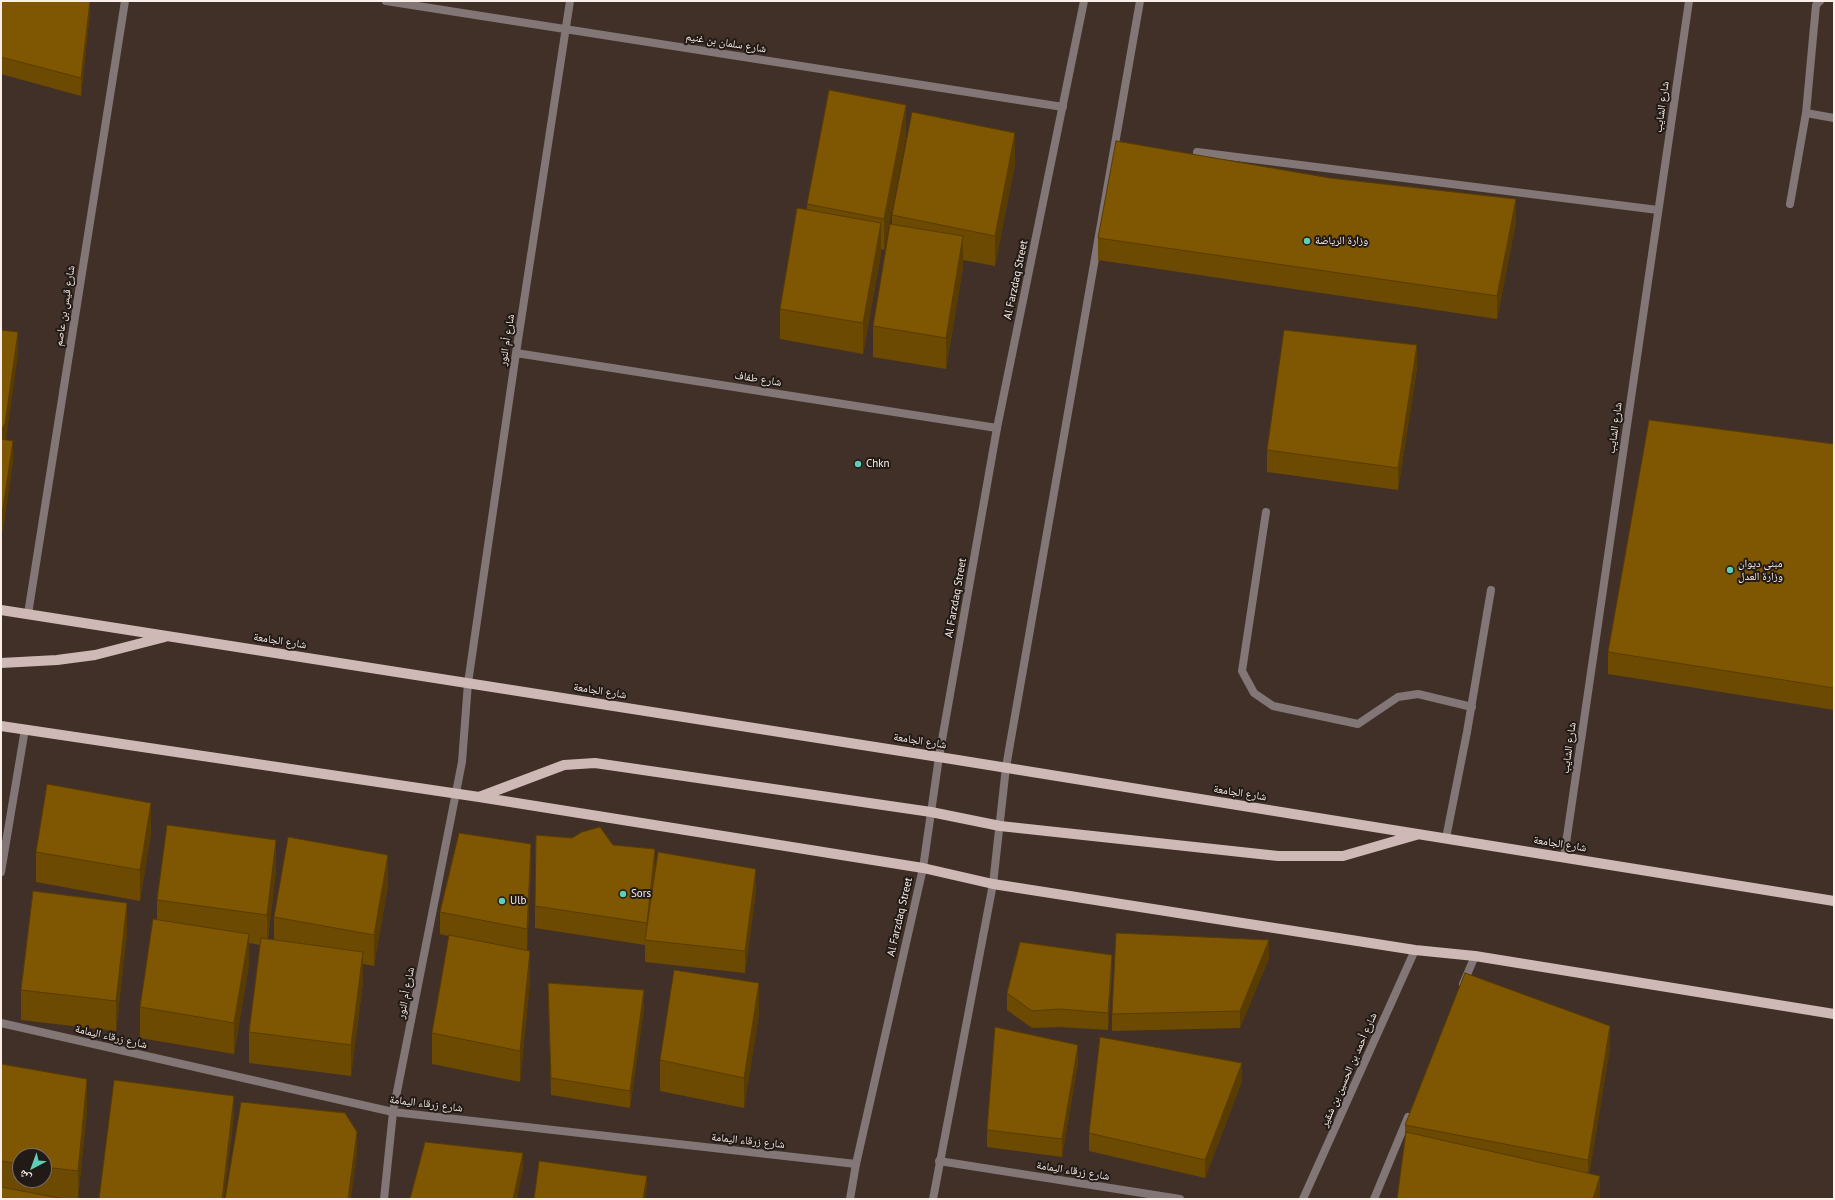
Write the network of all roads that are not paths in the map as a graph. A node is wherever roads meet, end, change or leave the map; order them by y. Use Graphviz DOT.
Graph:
graph roads {
  1 [pos="125,1"];
  2 [pos="386,1"];
  3 [pos="570,1"];
  4 [pos="1084,1"];
  5 [pos="1140,1"];
  6 [pos="1689,1"];
  7 [pos="1820,1"];
  8 [pos="565,29"];
  9 [pos="1063,108"];
  10 [pos="1806,112"];
  11 [pos="1834,118"];
  12 [pos="1197,152"];
  13 [pos="1790,204"];
  14 [pos="1658,210"];
  15 [pos="516,352"];
  16 [pos="997,428"];
  17 [pos="1266,512"];
  18 [pos="1491,590"];
  19 [pos="1,610"];
  20 [pos="28,614"];
  21 [pos="169,636"];
  22 [pos="1,663"];
  23 [pos="468,683"];
  24 [pos="1472,707"];
  25 [pos="1,726"];
  26 [pos="26,729"];
  27 [pos="939,757"];
  28 [pos="1006,767"];
  29 [pos="456,793"];
  30 [pos="479,797"];
  31 [pos="931,812"];
  32 [pos="1000,826"];
  33 [pos="1418,834"];
  34 [pos="1446,838"];
  35 [pos="1564,857"];
  36 [pos="923,868"];
  37 [pos="1,872"];
  38 [pos="993,884"];
  39 [pos="1834,901"];
  40 [pos="1415,950"];
  41 [pos="1475,956"];
  42 [pos="1460,993"];
  43 [pos="1834,1014"];
  44 [pos="1,1023"];
  45 [pos="1411,1110"];
  46 [pos="393,1112"];
  47 [pos="939,1161"];
  48 [pos="856,1164"];
  49 [pos="384,1199"];
  50 [pos="850,1199"];
  51 [pos="933,1199"];
  52 [pos="1180,1199"];
  53 [pos="1303,1199"];
  54 [pos="1374,1199"];
  1 -- 20 [label="street, شارع قيس بن عاصم"];
  2 -- 8 [label="street, شارع سلمان بن غنيم"];
  3 -- 8 [label="street, شارع أم النور"];
  4 -- 9 [label="street, Al Farzdaq Street"];
  5 -- 28 [label="street"];
  6 -- 14 [label="street, شارع الشايب"];
  7 -- 10 [label="street"];
  8 -- 9 [label="street, شارع سلمان بن غنيم"];
  8 -- 15 [label="street, شارع أم النور"];
  9 -- 16 [label="street, Al Farzdaq Street"];
  10 -- 11 [label="street"];
  10 -- 13 [label="street"];
  12 -- 14 [label="street"];
  14 -- 35 [label="street, شارع الشايب"];
  15 -- 16 [label="street, شارع طفاف"];
  15 -- 23 [label="street, شارع أم النور"];
  16 -- 27 [label="street, Al Farzdaq Street"];
  17 -- 24 [label="street"];
  18 -- 24 [label="street"];
  19 -- 20 [label="main road, شارع الجامعة"];
  20 -- 21 [label="main road, شارع الجامعة"];
  21 -- 22 [label="main road"];
  21 -- 23 [label="main road, شارع الجامعة"];
  23 -- 27 [label="main road, شارع الجامعة"];
  23 -- 29 [label="street, شارع أم النور"];
  24 -- 34 [label="street"];
  25 -- 26 [label="main road"];
  26 -- 29 [label="main road"];
  26 -- 37 [label="street"];
  27 -- 28 [label="main road, شارع الجامعة"];
  27 -- 31 [label="street, Al Farzdaq Street"];
  28 -- 32 [label="street"];
  28 -- 33 [label="main road, شارع الجامعة"];
  29 -- 30 [label="main road"];
  29 -- 46 [label="street, شارع أم النور"];
  30 -- 31 [label="main road"];
  30 -- 36 [label="main road"];
  31 -- 32 [label="main road"];
  31 -- 36 [label="street, Al Farzdaq Street"];
  32 -- 33 [label="main road"];
  32 -- 38 [label="street"];
  33 -- 34 [label="main road, شارع الجامعة"];
  34 -- 35 [label="main road, شارع الجامعة"];
  35 -- 39 [label="main road, شارع الجامعة"];
  36 -- 38 [label="main road"];
  36 -- 48 [label="street, Al Farzdaq Street"];
  38 -- 40 [label="main road"];
  38 -- 47 [label="street"];
  40 -- 41 [label="main road"];
  40 -- 53 [label="street, شارع أحمد بن الحسين بن شقير"];
  41 -- 42 [label="street"];
  41 -- 43 [label="main road"];
  44 -- 46 [label="street, شارع زرقاء اليمامة"];
  45 -- 54 [label="street"];
  46 -- 48 [label="street, شارع زرقاء اليمامة"];
  46 -- 49 [label="street, شارع أم النور"];
  47 -- 51 [label="street"];
  47 -- 52 [label="street, شارع زرقاء اليمامة"];
  48 -- 50 [label="street, Al Farzdaq Street"];
}
